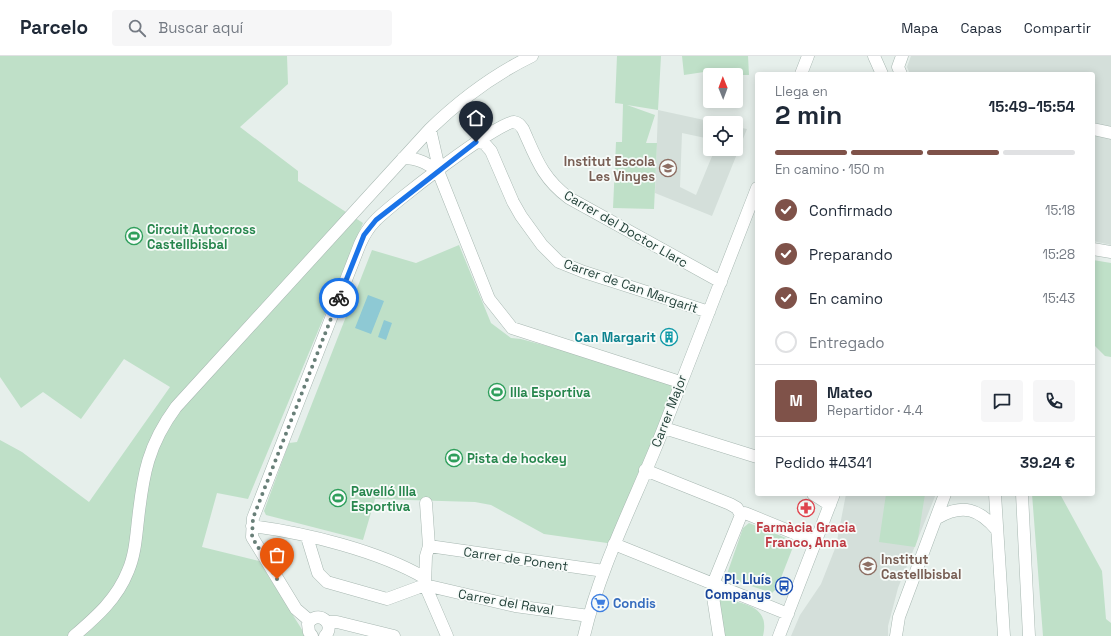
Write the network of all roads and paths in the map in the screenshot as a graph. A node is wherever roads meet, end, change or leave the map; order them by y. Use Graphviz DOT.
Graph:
graph roads {
  1 [pos="532,56"];
  2 [pos="808,56"];
  3 [pos="874,56"];
  4 [pos="902,56"];
  5 [pos="802,72"];
  6 [pos="881,72"];
  7 [pos="900,72"];
  8 [pos="430,129"];
  9 [pos="1095,129"];
  10 [pos="1111,133"];
  11 [pos="476,142"];
  12 [pos="414,147"];
  13 [pos="435,149"];
  14 [pos="404,158"];
  15 [pos="438,171"];
  16 [pos="755,193"];
  17 [pos="1095,249"];
  18 [pos="1111,252"];
  19 [pos="721,282"];
  20 [pos="709,312"];
  21 [pos="680,382"];
  22 [pos="664,428"];
  23 [pos="755,456"];
  24 [pos="645,470"];
  25 [pos="819,496"];
  26 [pos="945,496"];
  27 [pos="995,496"];
  28 [pos="1022,496"];
  29 [pos="832,500"];
  30 [pos="426,502"];
  31 [pos="741,515"];
  32 [pos="938,518"];
  33 [pos="252,526"];
  34 [pos="997,530"];
  35 [pos="307,537"];
  36 [pos="816,542"];
  37 [pos="614,544"];
  38 [pos="429,546"];
  39 [pos="604,571"];
  40 [pos="425,582"];
  41 [pos="713,584"];
  42 [pos="1026,611"];
  43 [pos="788,614"];
  44 [pos="589,616"];
  45 [pos="310,621"];
  46 [pos="327,622"];
  47 [pos="74,636"];
  48 [pos="312,636"];
  49 [pos="325,636"];
  50 [pos="394,636"];
  51 [pos="447,636"];
  52 [pos="584,636"];
  53 [pos="719,636"];
  54 [pos="779,636"];
  55 [pos="896,636"];
  56 [pos="1004,636"];
  57 [pos="1025,636"];
  58 [pos="1028,636"];
  1 -- 8 [label="street"];
  2 -- 5 [label="street"];
  3 -- 6 [label="street"];
  4 -- 7 [label="street"];
  8 -- 12 [label="street"];
  8 -- 13 [label="street"];
  9 -- 10 [label="street"];
  11 -- 15 [label="street, Carrer del Doctor Llarc"];
  11 -- 19 [label="street, Carrer del Doctor Llarc"];
  11 -- 20 [label="street, Carrer de Can Margarit"];
  12 -- 13 [label="street"];
  12 -- 14 [label="street"];
  13 -- 15 [label="street"];
  14 -- 15 [label="street"];
  14 -- 47 [label="street"];
  15 -- 21 [label="street"];
  15 -- 33 [label="street, Carrer del Doctor Llarc"];
  16 -- 19 [label="street, Carrer Major"];
  17 -- 18 [label="street"];
  19 -- 20 [label="street, Carrer Major"];
  20 -- 21 [label="street, Carrer Major"];
  21 -- 22 [label="street, Carrer Major"];
  22 -- 23 [label="street"];
  22 -- 24 [label="street, Carrer Major"];
  24 -- 31 [label="street"];
  24 -- 37 [label="street, Carrer Major"];
  25 -- 29 [label="street"];
  26 -- 32 [label="street"];
  27 -- 34 [label="street"];
  28 -- 42 [label="street"];
  29 -- 36 [label="street"];
  30 -- 38 [label="street"];
  31 -- 36 [label="street"];
  31 -- 41 [label="street"];
  32 -- 34 [label="street"];
  32 -- 55 [label="street"];
  33 -- 35 [label="street, Carrer del Raval"];
  33 -- 45 [label="street"];
  34 -- 56 [label="street"];
  35 -- 40 [label="street, Carrer del Raval"];
  35 -- 40 [label="street"];
  36 -- 43 [label="street"];
  37 -- 39 [label="street, Carrer Major"];
  37 -- 41 [label="street"];
  38 -- 39 [label="street, Carrer de Ponent"];
  38 -- 40 [label="street"];
  39 -- 44 [label="street, Carrer Major"];
  40 -- 44 [label="street, Carrer del Raval"];
  40 -- 51 [label="street"];
  41 -- 43 [label="street"];
  41 -- 53 [label="street"];
  42 -- 57 [label="street"];
  42 -- 58 [label="street"];
  43 -- 54 [label="street"];
  44 -- 52 [label="street, Carrer Major"];
  45 -- 46 [label="street"];
  45 -- 48 [label="street"];
  46 -- 49 [label="street"];
  46 -- 50 [label="street"];
}
